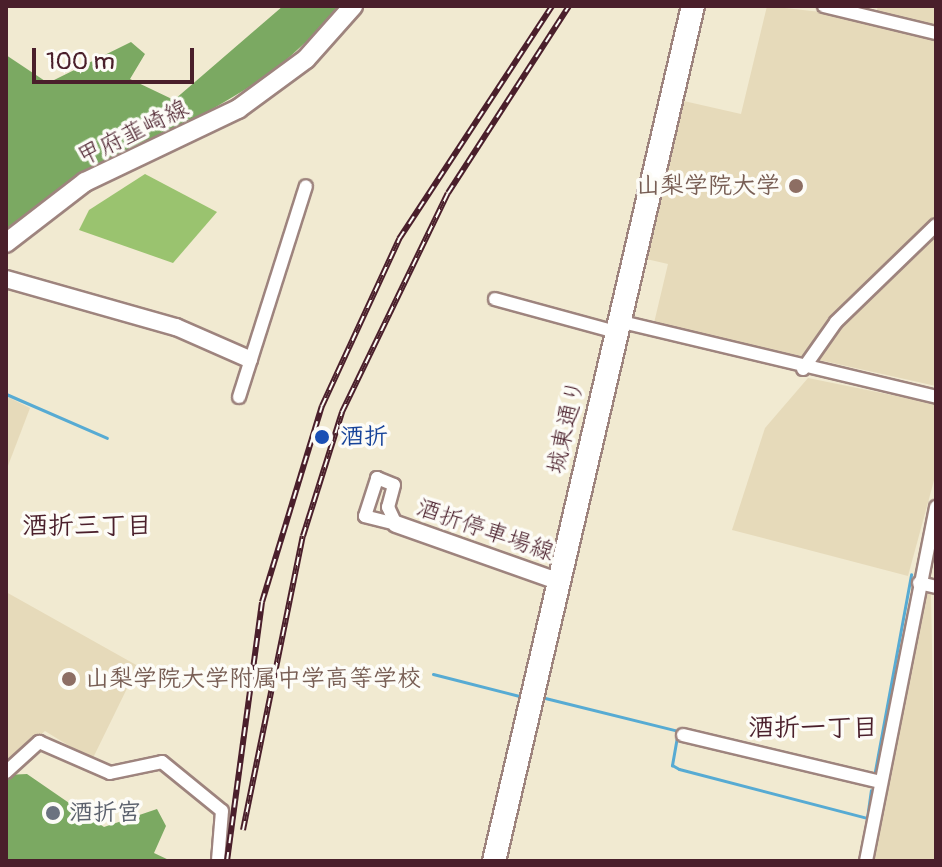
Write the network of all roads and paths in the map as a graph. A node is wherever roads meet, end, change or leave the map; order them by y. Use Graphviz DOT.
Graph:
graph roads {
  1 [pos="353,6"];
  2 [pos="693,6"];
  3 [pos="824,6"];
  4 [pos="877,12"];
  5 [pos="936,33"];
  6 [pos="306,186"];
  7 [pos="936,225"];
  8 [pos="6,243"];
  9 [pos="6,279"];
  10 [pos="495,299"];
  11 [pos="617,326"];
  12 [pos="249,359"];
  13 [pos="803,369"];
  14 [pos="239,397"];
  15 [pos="936,397"];
  16 [pos="936,507"];
  17 [pos="396,524"];
  18 [pos="557,581"];
  19 [pos="919,583"];
  20 [pos="936,587"];
  21 [pos="683,735"];
  22 [pos="6,772"];
  23 [pos="880,782"];
  24 [pos="218,861"];
  25 [pos="494,861"];
  26 [pos="866,861"];
  1 -- 8 [label="main road, 甲府韮崎線"];
  2 -- 11 [label="highway, 城東通り"];
  3 -- 4 [label="street"];
  4 -- 5 [label="street"];
  6 -- 12 [label="street"];
  7 -- 13 [label="street"];
  9 -- 12 [label="street"];
  10 -- 11 [label="street"];
  11 -- 13 [label="street"];
  11 -- 18 [label="highway, 城東通り"];
  12 -- 14 [label="street"];
  13 -- 15 [label="street"];
  16 -- 19 [label="street"];
  17 -- 18 [label="street, 酒折停車場線"];
  18 -- 25 [label="highway, 城東通り"];
  19 -- 20 [label="street"];
  19 -- 23 [label="street"];
  21 -- 23 [label="street"];
  22 -- 24 [label="street"];
  23 -- 26 [label="street"];
}
